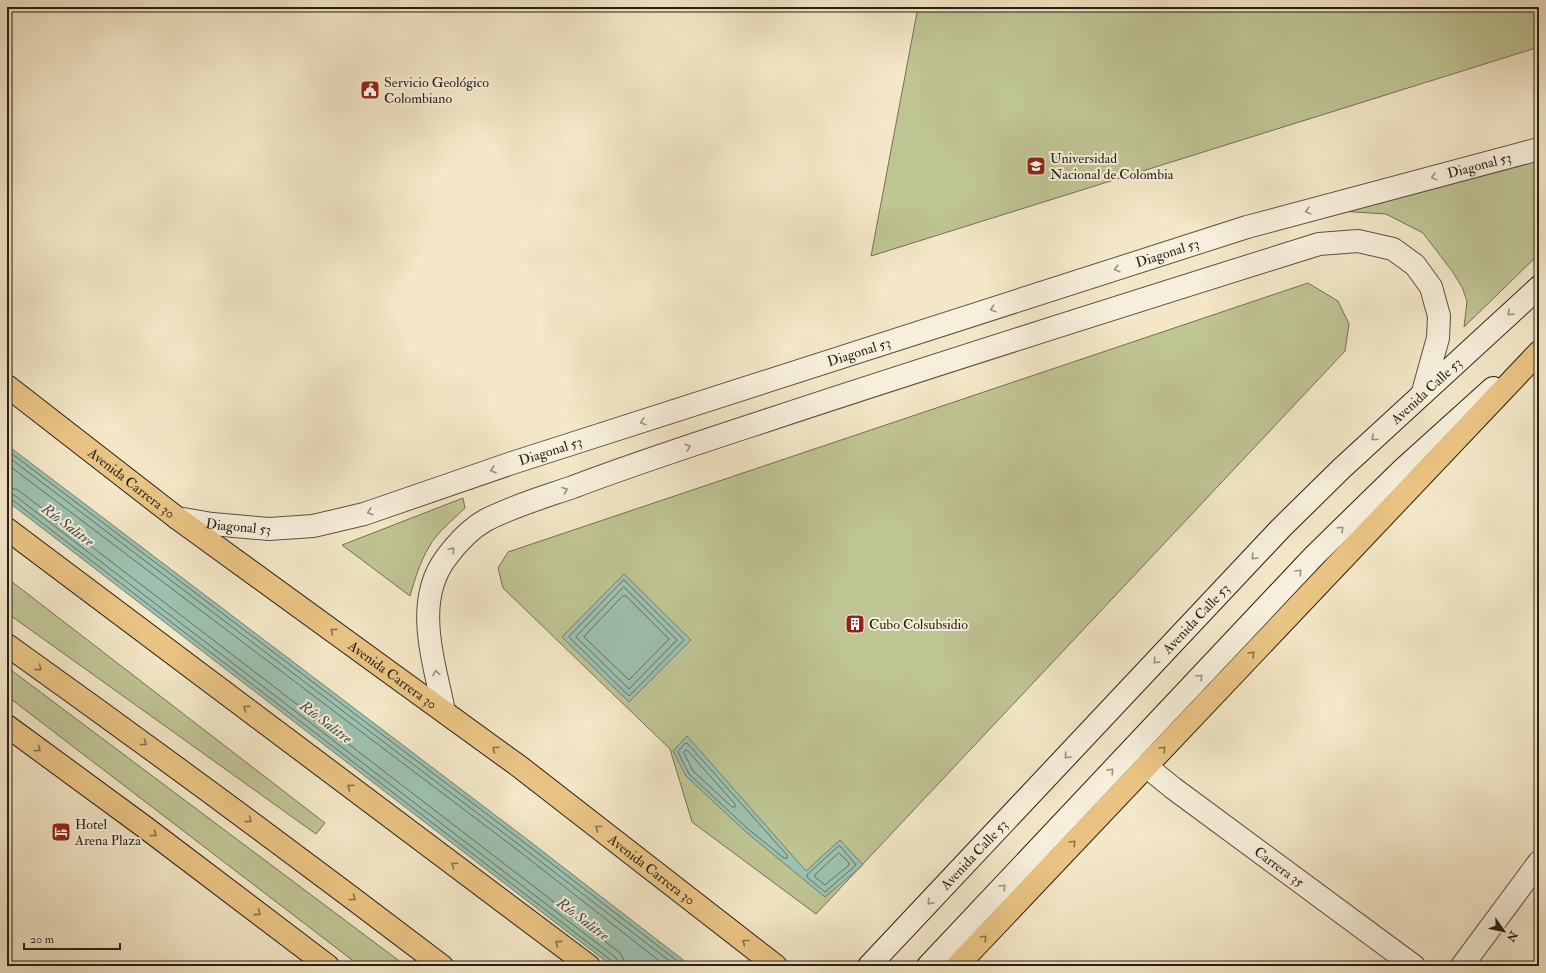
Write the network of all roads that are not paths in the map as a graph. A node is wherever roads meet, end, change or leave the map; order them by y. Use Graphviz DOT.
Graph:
graph roads {
  1 [pos="1539,149"];
  2 [pos="1539,287"];
  3 [pos="1539,346"];
  4 [pos="1539,352"];
  5 [pos="7,386"];
  6 [pos="1423,392"];
  7 [pos="177,518"];
  8 [pos="7,529"];
  9 [pos="7,645"];
  10 [pos="444,711"];
  11 [pos="7,726"];
  12 [pos="1146,766"];
  13 [pos="1539,862"];
  14 [pos="328,966"];
  15 [pos="442,966"];
  16 [pos="589,966"];
  17 [pos="776,966"];
  18 [pos="869,966"];
  19 [pos="928,966"];
  20 [pos="957,966"];
  21 [pos="1414,966"];
  22 [pos="1462,966"];
  1 -- 7 [label="street, Diagonal 53, one-way"];
  2 -- 6 [label="street, Avenida Calle 53, one-way"];
  19 -- 3 [label="street, one-way"];
  12 -- 4 [label="highway, one-way"];
  5 -- 7 [label="highway, Avenida Carrera 30"];
  10 -- 6 [label="street, one-way"];
  6 -- 18 [label="street, Avenida Calle 53, one-way"];
  10 -- 7 [label="highway, Avenida Carrera 30, one-way"];
  16 -- 8 [label="highway, one-way"];
  9 -- 15 [label="highway, one-way"];
  17 -- 10 [label="highway, Avenida Carrera 30, one-way"];
  11 -- 14 [label="highway, one-way"];
  20 -- 12 [label="highway, one-way"];
  12 -- 21 [label="street, Carrera 35"];
  13 -- 22 [label="street"];
}
